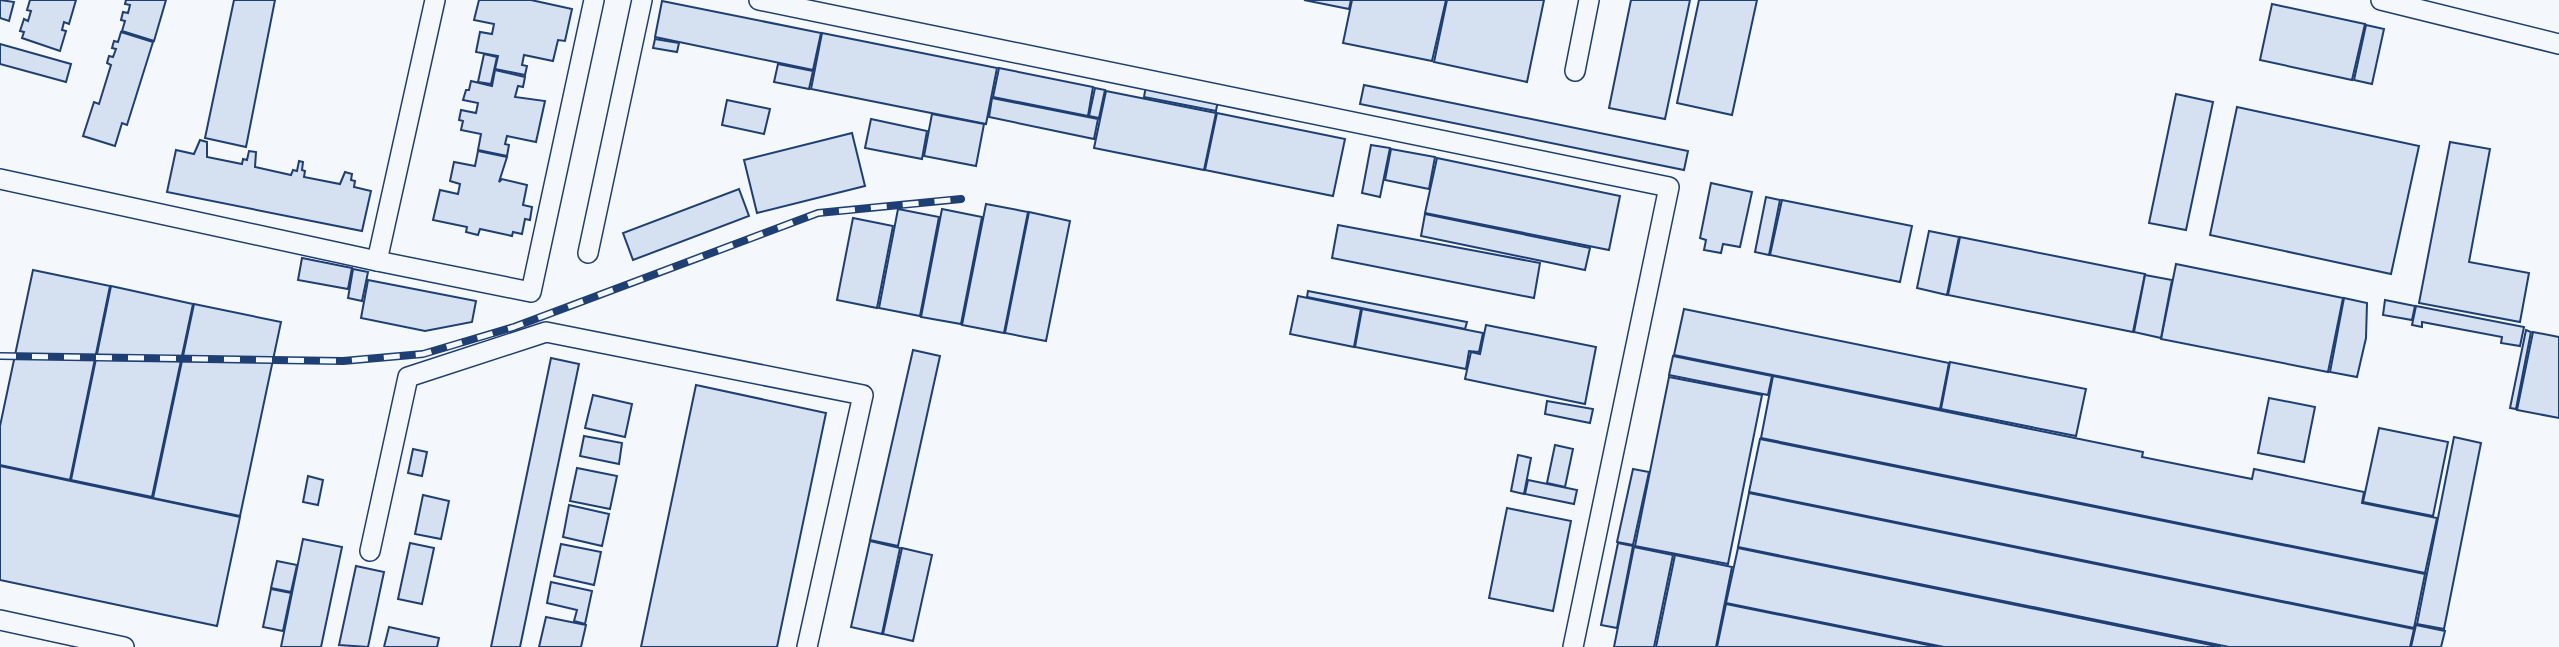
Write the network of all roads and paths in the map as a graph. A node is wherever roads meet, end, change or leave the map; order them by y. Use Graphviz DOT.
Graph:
graph roads {
  1 [pos="435,0"];
  2 [pos="594,0"];
  3 [pos="642,0"];
  4 [pos="759,0"];
  5 [pos="1589,0"];
  6 [pos="2381,0"];
  7 [pos="2559,44"];
  8 [pos="1575,71"];
  9 [pos="0,179"];
  10 [pos="587,253"];
  11 [pos="377,261"];
  12 [pos="370,551"];
  13 [pos="0,620"];
  14 [pos="124,647"];
  15 [pos="807,647"];
  16 [pos="1573,647"];
  1 -- 11 [label="street"];
  2 -- 11 [label="street"];
  3 -- 10 [label="street"];
  4 -- 16 [label="street"];
  5 -- 8 [label="street"];
  6 -- 7 [label="street"];
  9 -- 11 [label="street"];
  12 -- 15 [label="street"];
  13 -- 14 [label="street"];
}
